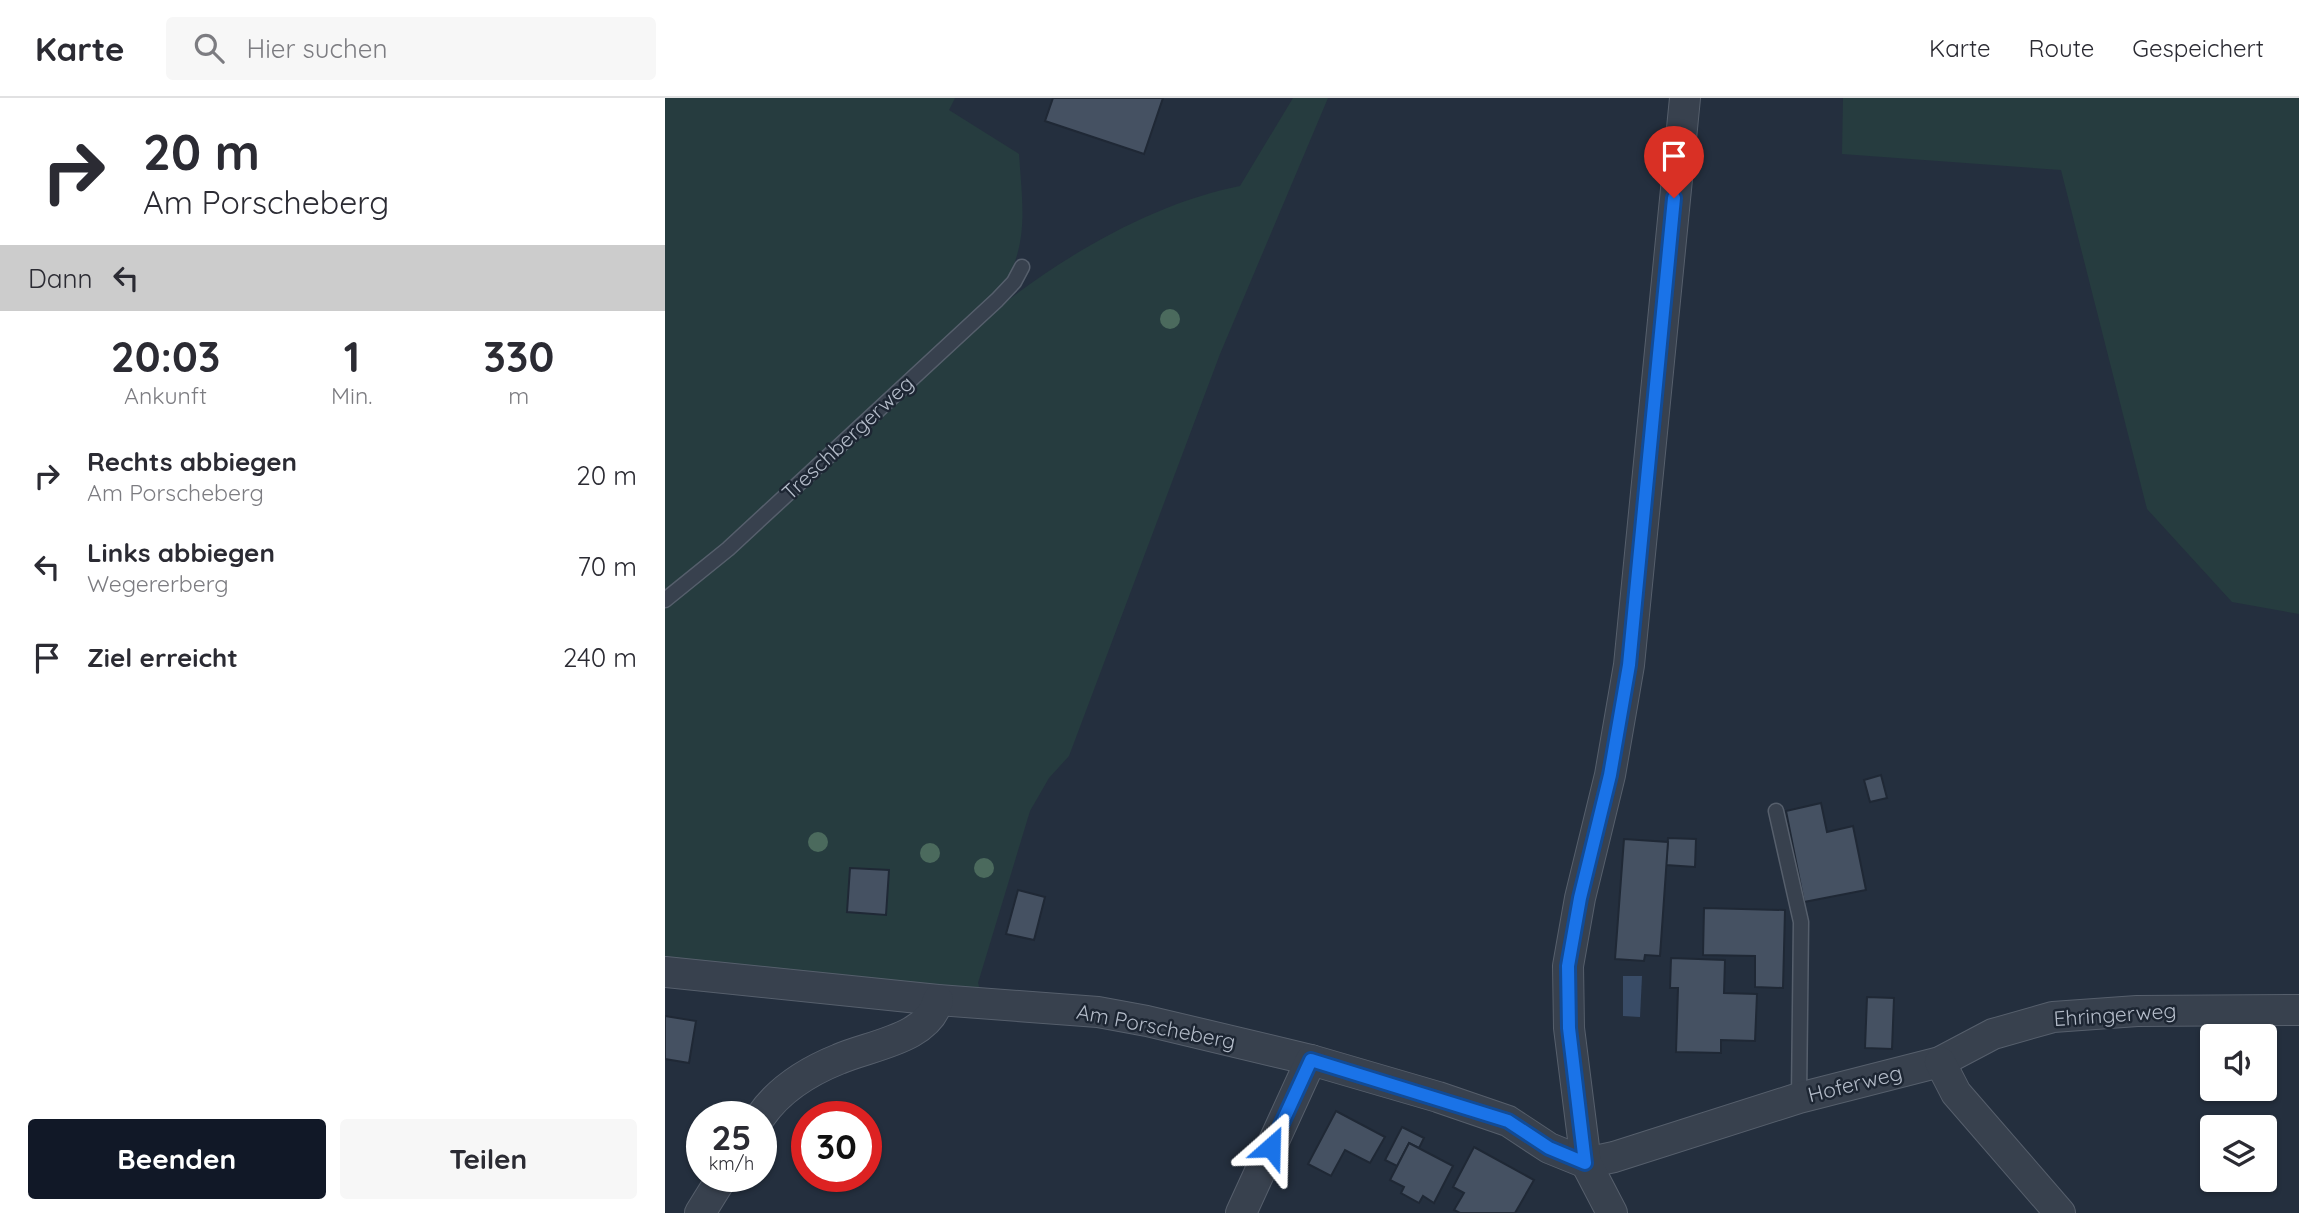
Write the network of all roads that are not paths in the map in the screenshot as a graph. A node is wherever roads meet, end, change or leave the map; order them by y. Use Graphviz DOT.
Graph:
graph roads {
  1 [pos="1685,98"];
  2 [pos="1022,267"];
  3 [pos="665,600"];
  4 [pos="1776,811"];
  5 [pos="665,971"];
  6 [pos="938,1000"];
  7 [pos="2299,1010"];
  8 [pos="1311,1060"];
  9 [pos="1940,1062"];
  10 [pos="1799,1098"];
  11 [pos="776,1101"];
  12 [pos="1585,1163"];
  13 [pos="713,1192"];
  14 [pos="700,1213"];
  15 [pos="1241,1213"];
  16 [pos="1612,1213"];
  17 [pos="2060,1213"];
  1 -- 12 [label="street"];
  2 -- 3 [label="lane, Treschbergerweg"];
  4 -- 10 [label="lane"];
  5 -- 6 [label="street, Am Porscheberg"];
  6 -- 8 [label="street, Am Porscheberg"];
  6 -- 11 [label="street"];
  7 -- 9 [label="street, Ehringerweg"];
  8 -- 12 [label="street, Am Porscheberg"];
  8 -- 15 [label="street"];
  9 -- 10 [label="street, Hoferweg"];
  9 -- 17 [label="street"];
  10 -- 12 [label="street, Hoferweg"];
  12 -- 16 [label="street"];
  13 -- 14 [label="street"];
}
